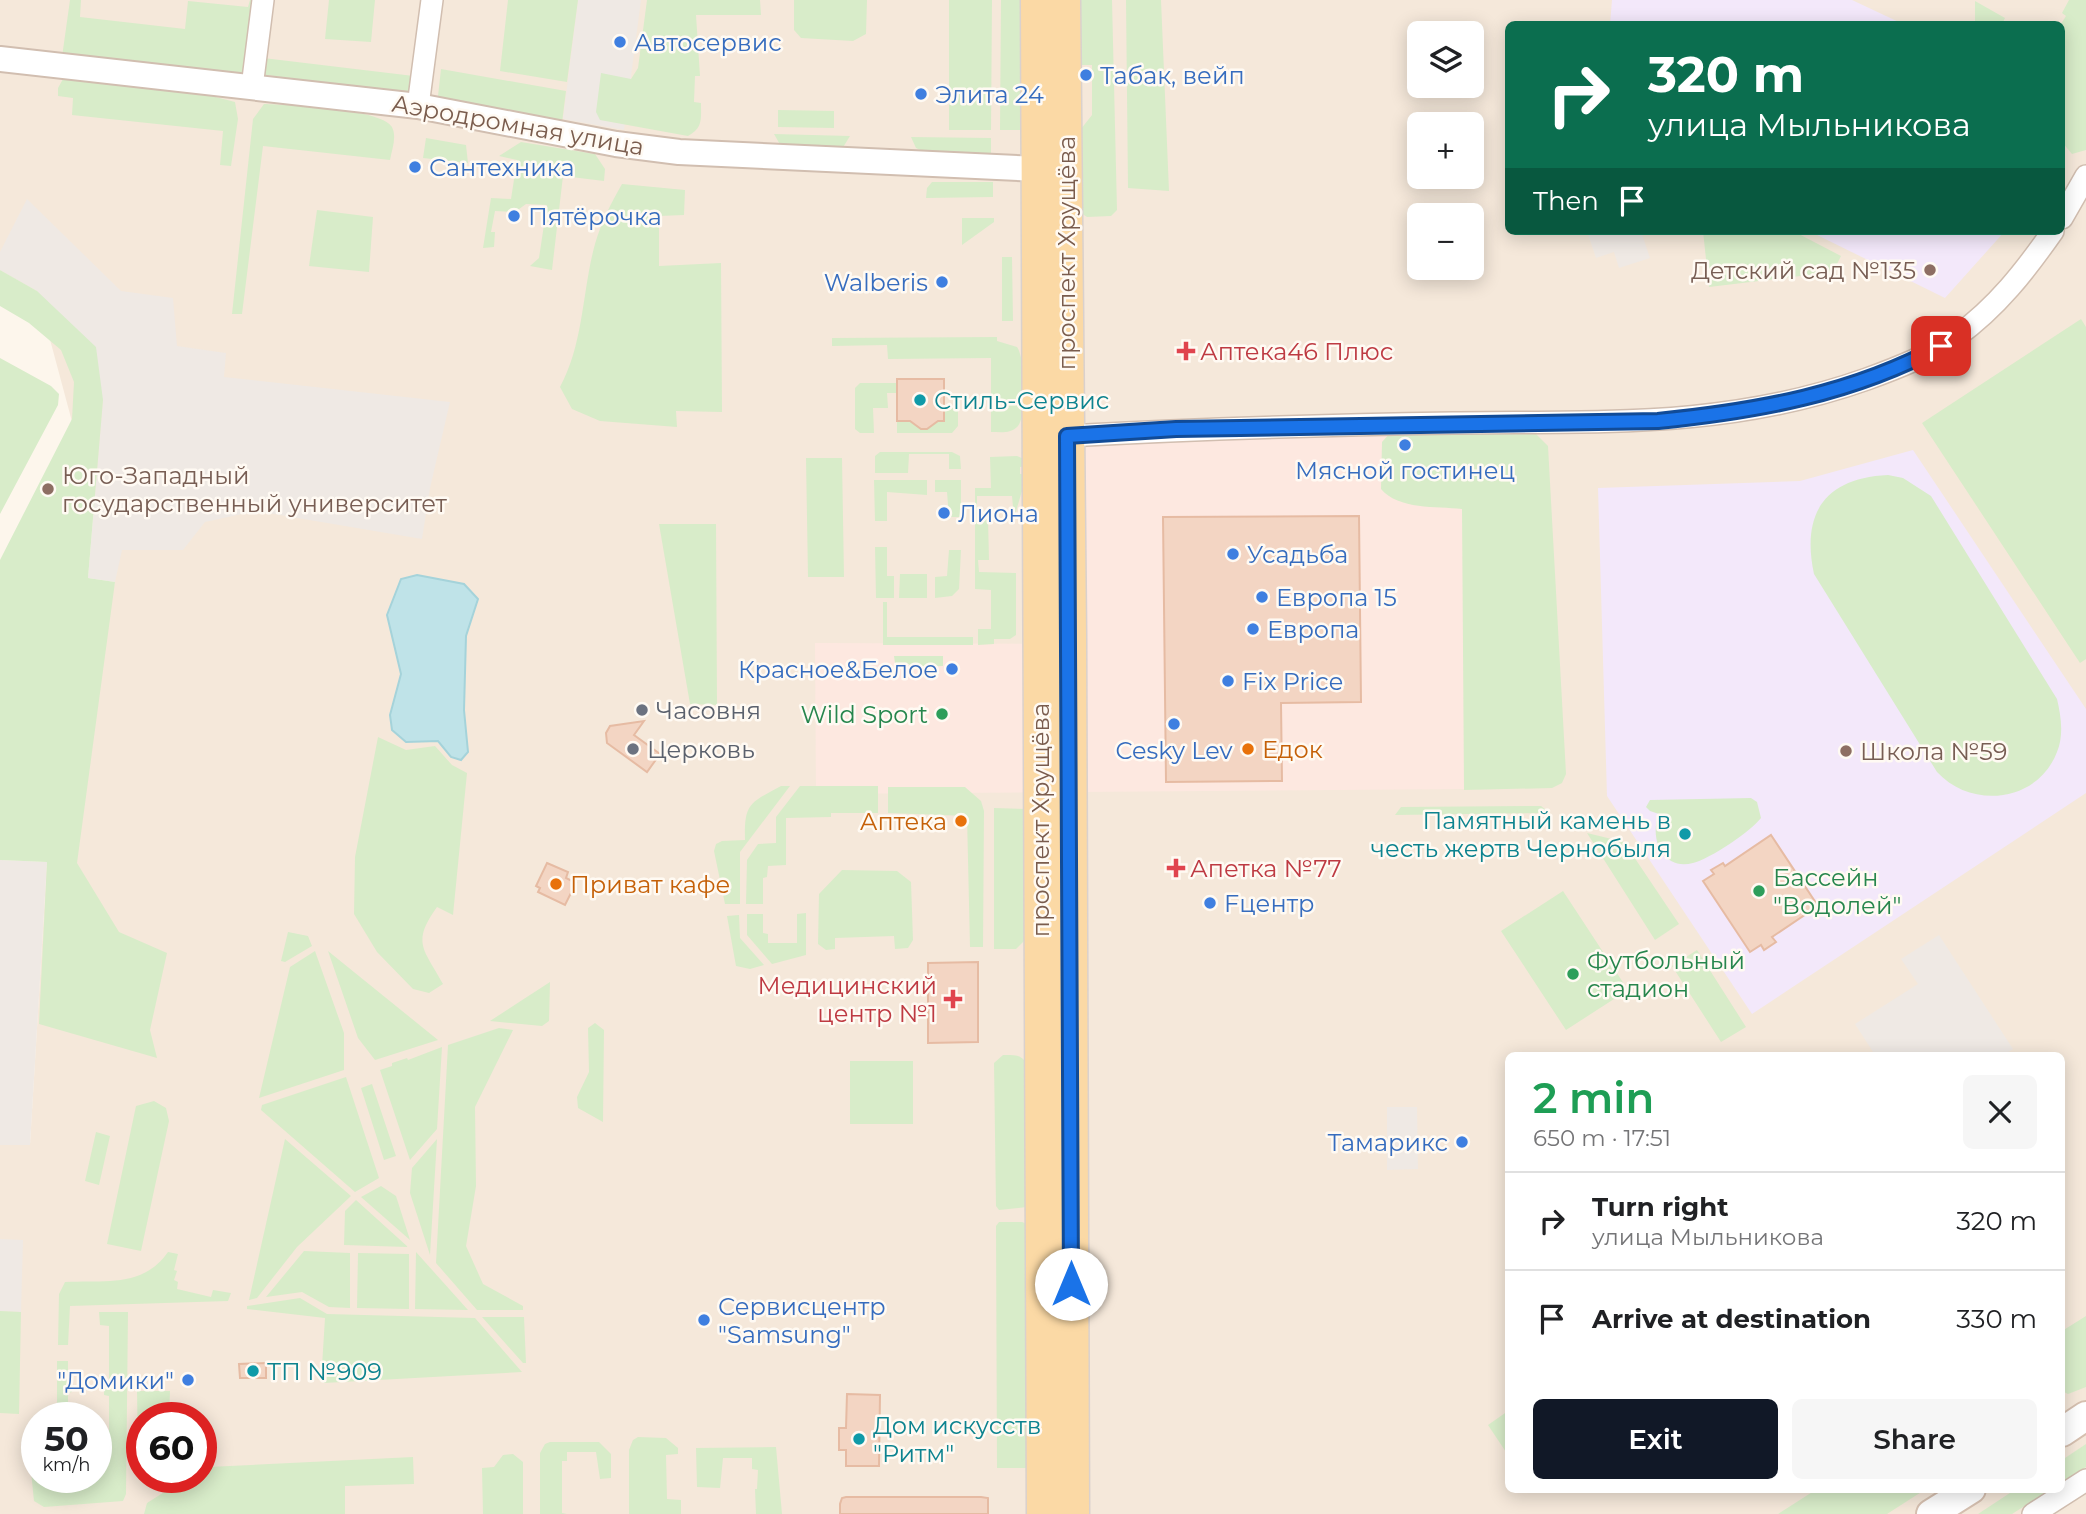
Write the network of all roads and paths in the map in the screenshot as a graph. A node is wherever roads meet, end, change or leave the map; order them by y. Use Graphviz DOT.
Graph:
graph roads {
  1 [pos="263,0"];
  2 [pos="432,0"];
  3 [pos="1037,0"];
  4 [pos="1064,0"];
  5 [pos="0,59"];
  6 [pos="252,87"];
  7 [pos="418,106"];
  8 [pos="1037,169"];
  9 [pos="2086,176"];
  10 [pos="2065,213"];
  11 [pos="2050,235"];
  12 [pos="1053,438"];
  13 [pos="2086,1416"];
  14 [pos="2065,1430"];
  15 [pos="2086,1480"];
  16 [pos="1965,1493"];
  17 [pos="1043,1514"];
  18 [pos="1073,1514"];
  19 [pos="1931,1514"];
  20 [pos="2033,1514"];
  1 -- 6 [label="street"];
  2 -- 7 [label="street"];
  3 -- 8 [label="main road, проспект Хрущёва"];
  4 -- 12 [label="main road, проспект Хрущёва"];
  5 -- 6 [label="street, Аэродромная улица"];
  6 -- 7 [label="street, Аэродромная улица"];
  7 -- 8 [label="street, Аэродромная улица"];
  8 -- 12 [label="main road, проспект Хрущёва"];
  9 -- 10 [label="street"];
  11 -- 12 [label="street"];
  12 -- 17 [label="main road, проспект Хрущёва"];
  12 -- 18 [label="main road, проспект Хрущёва"];
  13 -- 14 [label="main road"];
  15 -- 20 [label="street"];
  16 -- 19 [label="main road"];
}
